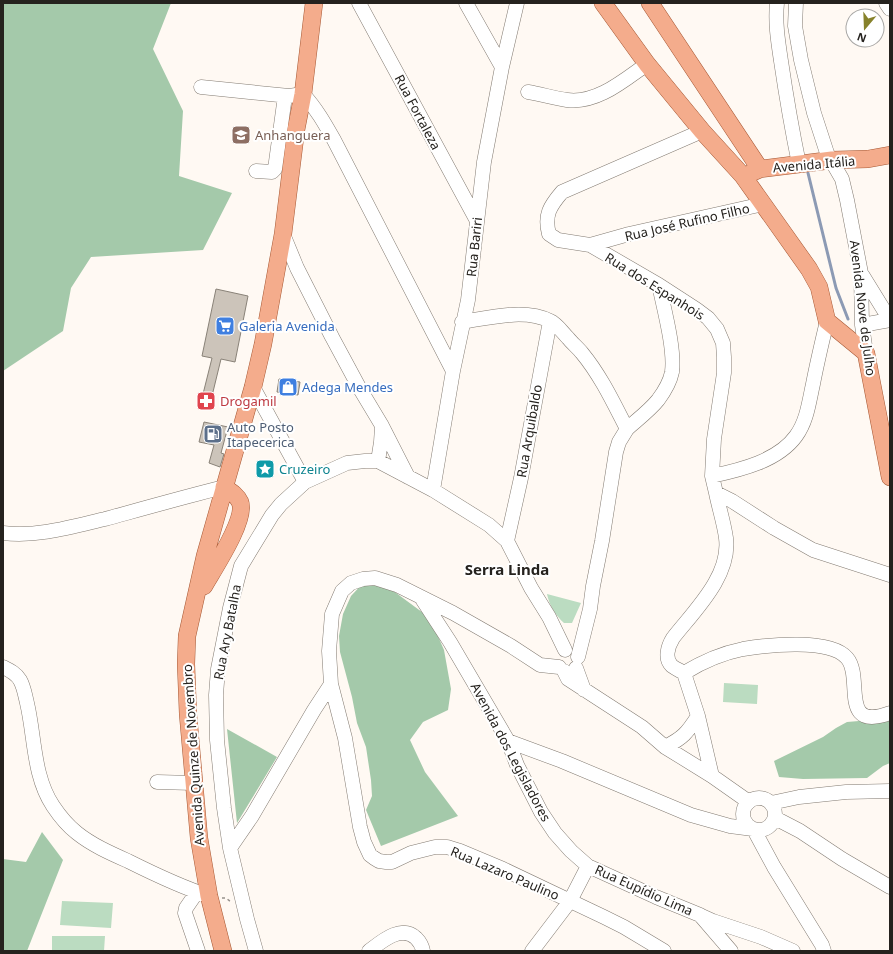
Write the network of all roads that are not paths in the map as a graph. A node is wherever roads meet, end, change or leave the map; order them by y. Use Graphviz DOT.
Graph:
graph roads {
  1 [pos="314,3"];
  2 [pos="359,3"];
  3 [pos="466,3"];
  4 [pos="516,3"];
  5 [pos="603,3"];
  6 [pos="650,3"];
  7 [pos="777,3"];
  8 [pos="796,3"];
  9 [pos="886,3"];
  10 [pos="890,9"];
  11 [pos="647,64"];
  12 [pos="502,67"];
  13 [pos="201,87"];
  14 [pos="528,92"];
  15 [pos="303,94"];
  16 [pos="285,96"];
  17 [pos="702,131"];
  18 [pos="287,145"];
  19 [pos="890,154"];
  20 [pos="868,159"];
  21 [pos="832,160"];
  22 [pos="799,164"];
  23 [pos="890,164"];
  24 [pos="760,169"];
  25 [pos="256,171"];
  26 [pos="743,176"];
  27 [pos="763,204"];
  28 [pos="477,221"];
  29 [pos="283,234"];
  30 [pos="590,245"];
  31 [pos="278,257"];
  32 [pos="297,268"];
  33 [pos="861,273"];
  34 [pos="659,285"];
  35 [pos="890,320"];
  36 [pos="550,321"];
  37 [pos="827,321"];
  38 [pos="462,322"];
  39 [pos="862,325"];
  40 [pos="866,353"];
  41 [pos="453,371"];
  42 [pos="253,387"];
  43 [pos="382,424"];
  44 [pos="628,429"];
  45 [pos="378,461"];
  46 [pos="712,476"];
  47 [pos="408,477"];
  48 [pos="890,478"];
  49 [pos="305,482"];
  50 [pos="224,487"];
  51 [pos="433,490"];
  52 [pos="716,493"];
  53 [pos="3,533"];
  54 [pos="507,541"];
  55 [pos="890,575"];
  56 [pos="421,597"];
  57 [pos="194,601"];
  58 [pos="566,659"];
  59 [pos="3,667"];
  60 [pos="684,673"];
  61 [pos="331,684"];
  62 [pos="890,713"];
  63 [pos="698,716"];
  64 [pos="508,741"];
  65 [pos="665,747"];
  66 [pos="712,776"];
  67 [pos="156,782"];
  68 [pos="193,782"];
  69 [pos="890,791"];
  70 [pos="749,802"];
  71 [pos="771,803"];
  72 [pos="775,818"];
  73 [pos="754,829"];
  74 [pos="230,848"];
  75 [pos="588,866"];
  76 [pos="889,885"];
  77 [pos="206,897"];
  78 [pos="570,901"];
  79 [pos="700,915"];
  80 [pos="198,951"];
  81 [pos="223,951"];
  82 [pos="256,951"];
  83 [pos="369,951"];
  84 [pos="423,951"];
  85 [pos="532,951"];
  86 [pos="664,951"];
  87 [pos="730,951"];
  88 [pos="793,951"];
  89 [pos="824,951"];
  1 -- 15 [label="main road, Avenida Quinze de Novembro"];
  2 -- 28 [label="street, Rua Fortaleza"];
  3 -- 12 [label="street"];
  4 -- 12 [label="street, Rua Bariri"];
  5 -- 11 [label="main road"];
  6 -- 24 [label="main road"];
  7 -- 22 [label="street"];
  8 -- 21 [label="street, Avenida Nove de Julho"];
  9 -- 10 [label="street"];
  11 -- 14 [label="street"];
  11 -- 17 [label="main road"];
  12 -- 28 [label="street, Rua Bariri"];
  13 -- 16 [label="street"];
  15 -- 16 [label="street"];
  15 -- 18 [label="main road, Avenida Quinze de Novembro"];
  15 -- 41 [label="street"];
  16 -- 18 [label="street"];
  17 -- 26 [label="main road"];
  17 -- 30 [label="street, Rua José Rufino Filho"];
  18 -- 25 [label="street"];
  18 -- 29 [label="main road, Avenida Quinze de Novembro"];
  19 -- 20 [label="main road, Avenida Itália"];
  20 -- 21 [label="main road, Avenida Itália"];
  20 -- 23 [label="main road, Avenida Itália"];
  21 -- 22 [label="main road, Avenida Itália"];
  21 -- 33 [label="street, Avenida Nove de Julho"];
  22 -- 24 [label="main road, Avenida Itália"];
  24 -- 26 [label="main road, Avenida Itália"];
  26 -- 27 [label="main road"];
  27 -- 30 [label="street, Rua José Rufino Filho"];
  27 -- 37 [label="main road"];
  28 -- 38 [label="street, Rua Bariri"];
  29 -- 31 [label="main road, Avenida Quinze de Novembro"];
  29 -- 32 [label="street"];
  30 -- 34 [label="street, Rua dos Espanhois"];
  31 -- 32 [label="street"];
  31 -- 42 [label="main road, Avenida Quinze de Novembro"];
  32 -- 43 [label="street"];
  33 -- 35 [label="street"];
  33 -- 39 [label="street, Avenida Nove de Julho"];
  34 -- 44 [label="street"];
  34 -- 46 [label="street, Rua dos Espanhois"];
  35 -- 39 [label="street"];
  36 -- 38 [label="street"];
  36 -- 44 [label="street"];
  36 -- 54 [label="street, Rua Arquibaldo"];
  37 -- 40 [label="main road"];
  37 -- 46 [label="street"];
  38 -- 41 [label="street, Rua Bariri"];
  39 -- 40 [label="street, Avenida Nove de Julho"];
  40 -- 48 [label="main road, Avenida Nove de Julho"];
  41 -- 51 [label="street, Rua Bariri"];
  42 -- 49 [label="street"];
  42 -- 50 [label="main road, Avenida Quinze de Novembro"];
  43 -- 45 [label="street"];
  43 -- 47 [label="street"];
  44 -- 58 [label="street"];
  45 -- 47 [label="street"];
  45 -- 49 [label="street, Rua Ary Batalha"];
  46 -- 52 [label="street, Rua dos Espanhois"];
  47 -- 51 [label="street"];
  49 -- 74 [label="street, Rua Ary Batalha"];
  50 -- 53 [label="street"];
  50 -- 57 [label="main road, Avenida Quinze de Novembro"];
  50 -- 57 [label="main road"];
  51 -- 54 [label="street"];
  52 -- 55 [label="street"];
  52 -- 60 [label="street, Rua dos Espanhois"];
  54 -- 58 [label="street"];
  56 -- 58 [label="street"];
  56 -- 61 [label="street"];
  56 -- 64 [label="street, Avenida dos Legisladores"];
  57 -- 68 [label="main road, Avenida Quinze de Novembro"];
  58 -- 65 [label="street"];
  59 -- 77 [label="street"];
  60 -- 62 [label="street"];
  60 -- 63 [label="street"];
  61 -- 74 [label="street"];
  61 -- 78 [label="street, Rua Lazaro Paulino"];
  63 -- 65 [label="street"];
  63 -- 66 [label="street"];
  64 -- 73 [label="street"];
  64 -- 75 [label="street, Avenida dos Legisladores"];
  65 -- 66 [label="street"];
  66 -- 70 [label="street"];
  67 -- 68 [label="street"];
  68 -- 77 [label="main road, Avenida Quinze de Novembro"];
  69 -- 71 [label="street"];
  70 -- 71 [label="street"];
  70 -- 73 [label="street"];
  71 -- 72 [label="street"];
  72 -- 73 [label="street"];
  72 -- 76 [label="street"];
  73 -- 89 [label="street"];
  74 -- 82 [label="street, Rua Ary Batalha"];
  75 -- 78 [label="street"];
  75 -- 79 [label="street, Rua Eupídio Lima"];
  77 -- 80 [label="street"];
  77 -- 81 [label="main road, Avenida Quinze de Novembro"];
  78 -- 85 [label="street"];
  78 -- 86 [label="street, Rua Lazaro Paulino"];
  79 -- 87 [label="street, Rua Eupídio Lima"];
  79 -- 88 [label="street"];
  83 -- 84 [label="street"];
}
